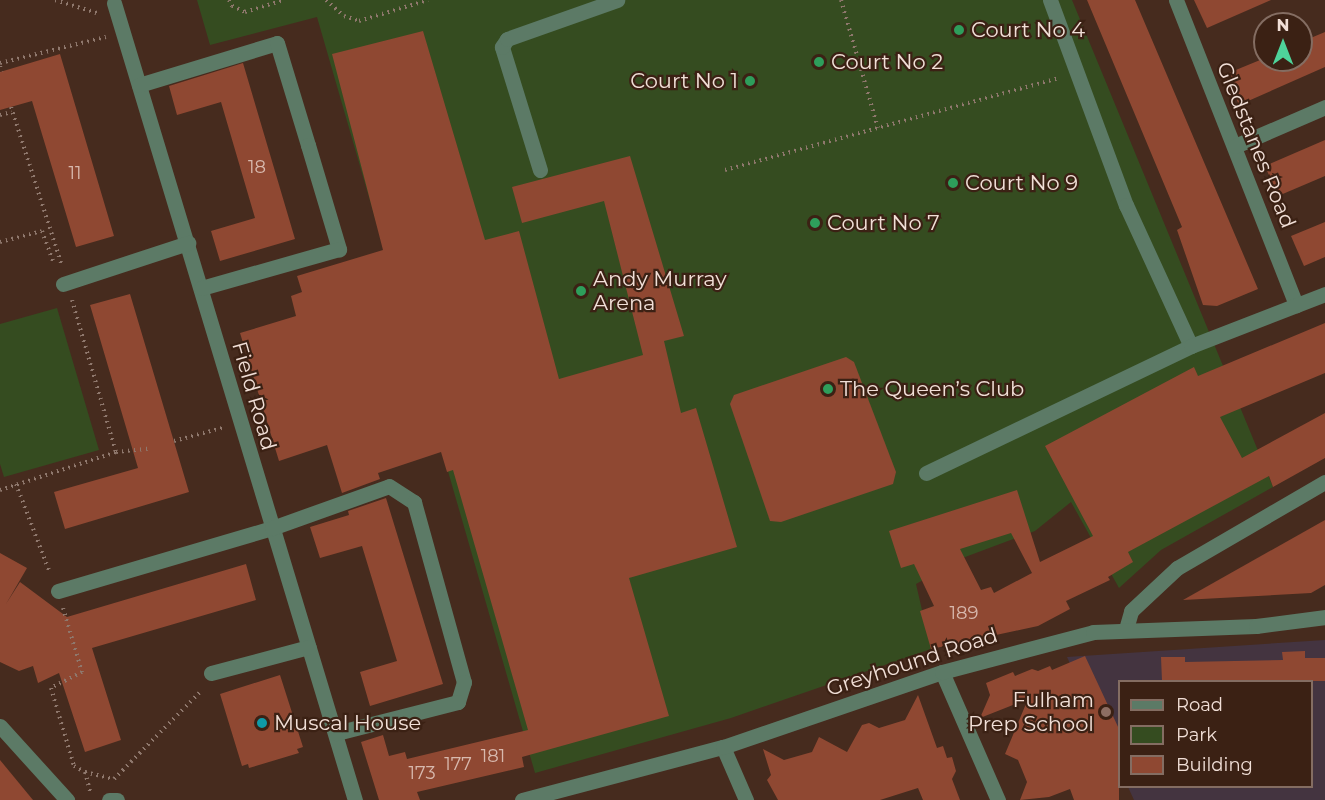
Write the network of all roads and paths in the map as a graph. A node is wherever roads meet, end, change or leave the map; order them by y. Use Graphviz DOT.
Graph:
graph roads {
  1 [pos="55,0"];
  2 [pos="229,0"];
  3 [pos="284,0"];
  4 [pos="326,0"];
  5 [pos="428,0"];
  6 [pos="617,0"];
  7 [pos="841,0"];
  8 [pos="1050,0"];
  9 [pos="1176,0"];
  10 [pos="114,3"];
  11 [pos="122,27"];
  12 [pos="0,64"];
  13 [pos="2,72"];
  14 [pos="1077,73"];
  15 [pos="139,84"];
  16 [pos="1325,107"];
  17 [pos="0,115"];
  18 [pos="878,128"];
  19 [pos="1234,146"];
  20 [pos="540,170"];
  21 [pos="725,170"];
  22 [pos="0,242"];
  23 [pos="188,243"];
  24 [pos="72,260"];
  25 [pos="52,265"];
  26 [pos="66,288"];
  27 [pos="201,288"];
  28 [pos="1325,294"];
  29 [pos="1296,305"];
  30 [pos="1191,346"];
  31 [pos="240,423"];
  32 [pos="174,441"];
  33 [pos="152,448"];
  34 [pos="116,452"];
  35 [pos="926,473"];
  36 [pos="1325,482"];
  37 [pos="16,484"];
  38 [pos="0,490"];
  39 [pos="272,528"];
  40 [pos="58,591"];
  41 [pos="1325,616"];
  42 [pos="1126,629"];
  43 [pos="309,646"];
  44 [pos="942,672"];
  45 [pos="211,673"];
  46 [pos="0,726"];
  47 [pos="336,733"];
  48 [pos="723,747"];
  49 [pos="85,772"];
  50 [pos="67,800"];
  51 [pos="93,800"];
  52 [pos="109,800"];
  53 [pos="117,800"];
  54 [pos="355,800"];
  55 [pos="522,800"];
  56 [pos="746,800"];
  57 [pos="998,800"];
  1 -- 11 [label="path"];
  2 -- 3 [label="path"];
  4 -- 5 [label="path"];
  6 -- 20 [label="street"];
  7 -- 18 [label="path"];
  8 -- 14 [label="street"];
  9 -- 19 [label="street, Gledstanes Road"];
  10 -- 11 [label="street, Field Road"];
  11 -- 12 [label="path"];
  11 -- 15 [label="street, Field Road"];
  12 -- 13 [label="path"];
  14 -- 18 [label="path"];
  14 -- 30 [label="street"];
  15 -- 23 [label="street, Field Road"];
  15 -- 27 [label="street"];
  16 -- 19 [label="street"];
  17 -- 24 [label="path"];
  18 -- 21 [label="path"];
  19 -- 29 [label="street, Gledstanes Road"];
  22 -- 25 [label="path"];
  23 -- 26 [label="street"];
  23 -- 27 [label="street, Field Road"];
  26 -- 34 [label="path"];
  27 -- 31 [label="street, Field Road"];
  28 -- 29 [label="street"];
  29 -- 30 [label="street"];
  30 -- 35 [label="street"];
  31 -- 32 [label="path"];
  31 -- 39 [label="street, Field Road"];
  33 -- 34 [label="path"];
  34 -- 37 [label="path"];
  36 -- 42 [label="street"];
  37 -- 38 [label="path"];
  37 -- 40 [label="path"];
  39 -- 40 [label="street"];
  39 -- 43 [label="street, Field Road"];
  39 -- 47 [label="street"];
  40 -- 49 [label="path"];
  41 -- 42 [label="street, Greyhound Road"];
  42 -- 44 [label="street, Greyhound Road"];
  43 -- 45 [label="street"];
  43 -- 47 [label="street, Field Road"];
  44 -- 48 [label="street, Greyhound Road"];
  44 -- 57 [label="street"];
  45 -- 49 [label="path"];
  46 -- 50 [label="street"];
  47 -- 54 [label="street, Field Road"];
  48 -- 55 [label="street, Greyhound Road"];
  48 -- 56 [label="street"];
  49 -- 51 [label="path"];
  52 -- 53 [label="street"];
}
